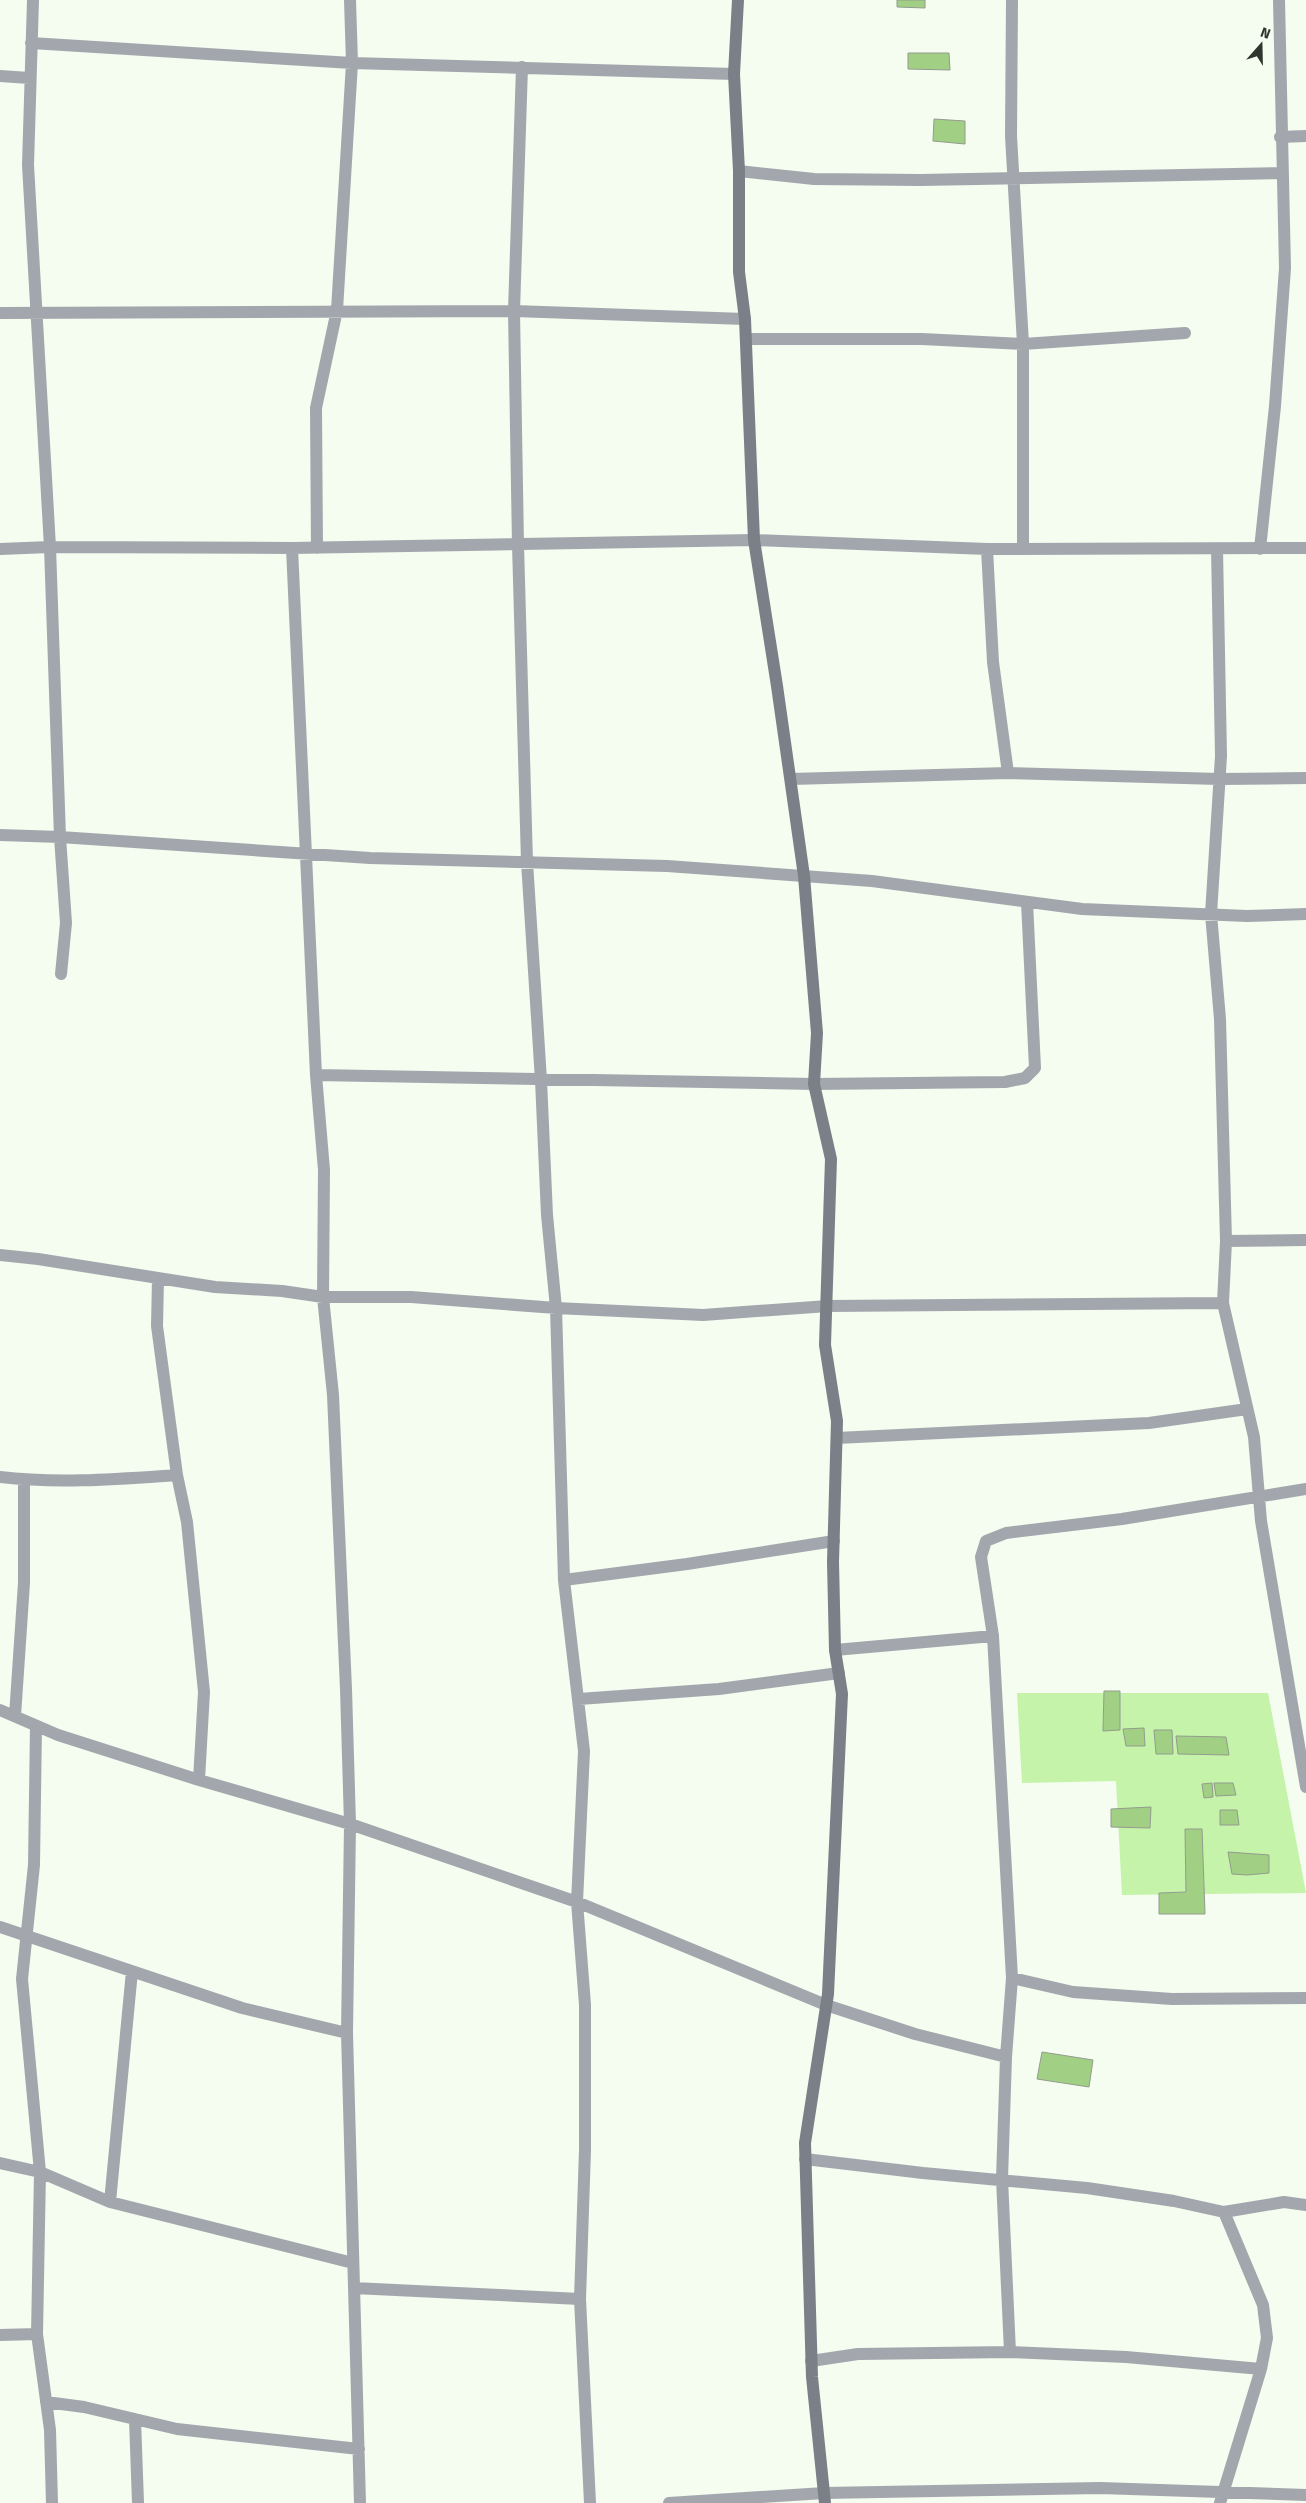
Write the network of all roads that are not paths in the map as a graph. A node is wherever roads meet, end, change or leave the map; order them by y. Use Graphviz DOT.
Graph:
graph roads {
  1 [pos="33,0"];
  2 [pos="350,0"];
  3 [pos="738,0"];
  4 [pos="1012,0"];
  5 [pos="1279,0"];
  6 [pos="31,43"];
  7 [pos="352,63"];
  8 [pos="522,67"];
  9 [pos="734,74"];
  10 [pos="0,76"];
  11 [pos="29,78"];
  12 [pos="1306,136"];
  13 [pos="1280,137"];
  14 [pos="739,171"];
  15 [pos="1283,173"];
  16 [pos="1014,178"];
  17 [pos="338,310"];
  18 [pos="514,311"];
  19 [pos="0,313"];
  20 [pos="35,314"];
  21 [pos="745,319"];
  22 [pos="1185,333"];
  23 [pos="746,339"];
  24 [pos="1023,344"];
  25 [pos="754,540"];
  26 [pos="518,545"];
  27 [pos="50,547"];
  28 [pos="292,548"];
  29 [pos="317,548"];
  30 [pos="1306,548"];
  31 [pos="0,549"];
  32 [pos="987,549"];
  33 [pos="1023,549"];
  34 [pos="1217,549"];
  35 [pos="1260,549"];
  36 [pos="1008,773"];
  37 [pos="1306,778"];
  38 [pos="791,779"];
  39 [pos="1219,779"];
  40 [pos="0,835"];
  41 [pos="60,837"];
  42 [pos="306,852"];
  43 [pos="527,862"];
  44 [pos="804,876"];
  45 [pos="1027,902"];
  46 [pos="1211,914"];
  47 [pos="1306,914"];
  48 [pos="61,974"];
  49 [pos="316,1074"];
  50 [pos="541,1080"];
  51 [pos="814,1084"];
  52 [pos="1306,1240"];
  53 [pos="1226,1241"];
  54 [pos="0,1255"];
  55 [pos="158,1278"];
  56 [pos="322,1297"];
  57 [pos="1223,1303"];
  58 [pos="828,1306"];
  59 [pos="556,1308"];
  60 [pos="1247,1409"];
  61 [pos="836,1438"];
  62 [pos="177,1475"];
  63 [pos="0,1478"];
  64 [pos="24,1480"];
  65 [pos="1306,1489"];
  66 [pos="1259,1498"];
  67 [pos="834,1541"];
  68 [pos="564,1580"];
  69 [pos="993,1636"];
  70 [pos="835,1650"];
  71 [pos="839,1673"];
  72 [pos="579,1699"];
  73 [pos="0,1710"];
  74 [pos="15,1716"];
  75 [pos="36,1726"];
  76 [pos="199,1780"];
  77 [pos="1306,1788"];
  78 [pos="350,1824"];
  79 [pos="578,1902"];
  80 [pos="0,1927"];
  81 [pos="26,1935"];
  82 [pos="132,1971"];
  83 [pos="1012,1978"];
  84 [pos="1306,1998"];
  85 [pos="826,2005"];
  86 [pos="347,2032"];
  87 [pos="1006,2057"];
  88 [pos="805,2159"];
  89 [pos="0,2163"];
  90 [pos="40,2172"];
  91 [pos="1002,2179"];
  92 [pos="110,2202"];
  93 [pos="1306,2205"];
  94 [pos="1224,2212"];
  95 [pos="353,2263"];
  96 [pos="354,2288"];
  97 [pos="580,2299"];
  98 [pos="37,2334"];
  99 [pos="0,2335"];
  100 [pos="1010,2352"];
  101 [pos="812,2361"];
  102 [pos="1261,2369"];
  103 [pos="46,2402"];
  104 [pos="135,2419"];
  105 [pos="359,2449"];
  106 [pos="1306,2495"];
  107 [pos="824,2498"];
  108 [pos="1221,2498"];
  109 [pos="52,2503"];
  110 [pos="138,2503"];
  111 [pos="360,2503"];
  112 [pos="590,2503"];
  113 [pos="669,2503"];
  1 -- 6 [label="street"];
  2 -- 7 [label="street"];
  3 -- 9 [label="main road"];
  4 -- 16 [label="street"];
  5 -- 13 [label="street"];
  6 -- 7 [label="street"];
  6 -- 11 [label="street"];
  7 -- 8 [label="street"];
  7 -- 17 [label="street"];
  8 -- 9 [label="street"];
  8 -- 18 [label="street"];
  9 -- 14 [label="main road"];
  10 -- 11 [label="street"];
  11 -- 20 [label="street"];
  12 -- 13 [label="street"];
  13 -- 15 [label="street"];
  14 -- 16 [label="street"];
  14 -- 21 [label="main road"];
  15 -- 16 [label="street"];
  15 -- 35 [label="street"];
  16 -- 24 [label="street"];
  17 -- 18 [label="street"];
  17 -- 20 [label="street"];
  17 -- 29 [label="street"];
  18 -- 21 [label="street"];
  18 -- 26 [label="street"];
  19 -- 20 [label="street"];
  20 -- 27 [label="street"];
  21 -- 23 [label="main road"];
  22 -- 24 [label="street"];
  23 -- 24 [label="street"];
  23 -- 25 [label="main road"];
  24 -- 33 [label="street"];
  25 -- 26 [label="street"];
  25 -- 32 [label="street"];
  25 -- 38 [label="main road"];
  26 -- 29 [label="street"];
  26 -- 43 [label="street"];
  27 -- 28 [label="street"];
  27 -- 31 [label="street"];
  27 -- 41 [label="street"];
  28 -- 29 [label="street"];
  28 -- 42 [label="street"];
  30 -- 35 [label="street"];
  32 -- 33 [label="street"];
  32 -- 36 [label="street"];
  33 -- 34 [label="street"];
  34 -- 35 [label="street"];
  34 -- 39 [label="street"];
  36 -- 38 [label="street"];
  36 -- 39 [label="street"];
  37 -- 39 [label="street"];
  38 -- 44 [label="main road"];
  39 -- 46 [label="street"];
  40 -- 41 [label="street"];
  41 -- 42 [label="street"];
  41 -- 48 [label="street"];
  42 -- 43 [label="street"];
  42 -- 49 [label="street"];
  43 -- 44 [label="street"];
  43 -- 50 [label="street"];
  44 -- 45 [label="street"];
  44 -- 51 [label="main road"];
  45 -- 46 [label="street"];
  45 -- 51 [label="street"];
  46 -- 47 [label="street"];
  46 -- 53 [label="street"];
  49 -- 50 [label="street"];
  49 -- 56 [label="street"];
  50 -- 51 [label="street"];
  50 -- 59 [label="street"];
  51 -- 58 [label="main road"];
  52 -- 53 [label="street"];
  53 -- 57 [label="street"];
  54 -- 55 [label="street"];
  55 -- 56 [label="street"];
  55 -- 62 [label="street"];
  56 -- 59 [label="street"];
  56 -- 78 [label="street"];
  57 -- 58 [label="street"];
  57 -- 60 [label="street"];
  58 -- 59 [label="street"];
  58 -- 61 [label="main road"];
  59 -- 68 [label="street"];
  60 -- 61 [label="street"];
  60 -- 66 [label="street"];
  61 -- 67 [label="main road"];
  62 -- 64 [label="street"];
  62 -- 76 [label="street"];
  63 -- 64 [label="street"];
  64 -- 74 [label="street"];
  65 -- 66 [label="street"];
  66 -- 69 [label="street"];
  66 -- 77 [label="street"];
  67 -- 68 [label="street"];
  67 -- 70 [label="main road"];
  68 -- 72 [label="street"];
  69 -- 70 [label="street"];
  69 -- 83 [label="street"];
  70 -- 71 [label="main road"];
  71 -- 72 [label="street"];
  71 -- 85 [label="main road"];
  72 -- 79 [label="street"];
  73 -- 74 [label="street"];
  74 -- 75 [label="street"];
  75 -- 76 [label="street"];
  75 -- 81 [label="street"];
  76 -- 78 [label="street"];
  78 -- 79 [label="street"];
  78 -- 86 [label="street"];
  79 -- 85 [label="street"];
  79 -- 97 [label="street"];
  80 -- 81 [label="street"];
  81 -- 82 [label="street"];
  81 -- 90 [label="street"];
  82 -- 86 [label="street"];
  82 -- 92 [label="street"];
  83 -- 84 [label="street"];
  83 -- 87 [label="street"];
  85 -- 87 [label="street"];
  85 -- 88 [label="main road"];
  86 -- 95 [label="street"];
  87 -- 91 [label="street"];
  88 -- 91 [label="street"];
  88 -- 101 [label="main road"];
  89 -- 90 [label="street"];
  90 -- 92 [label="street"];
  90 -- 98 [label="street"];
  91 -- 94 [label="street"];
  91 -- 100 [label="street"];
  92 -- 95 [label="street"];
  93 -- 94 [label="street"];
  94 -- 102 [label="street"];
  95 -- 96 [label="street"];
  96 -- 97 [label="street"];
  96 -- 105 [label="street"];
  97 -- 112 [label="street"];
  98 -- 99 [label="street"];
  98 -- 103 [label="street"];
  100 -- 101 [label="street"];
  100 -- 102 [label="street"];
  101 -- 107 [label="main road"];
  102 -- 108 [label="street"];
  103 -- 104 [label="street"];
  103 -- 109 [label="street"];
  104 -- 105 [label="street"];
  104 -- 110 [label="street"];
  105 -- 111 [label="street"];
  106 -- 108 [label="street"];
  107 -- 108 [label="street"];
  107 -- 113 [label="street"];
}
